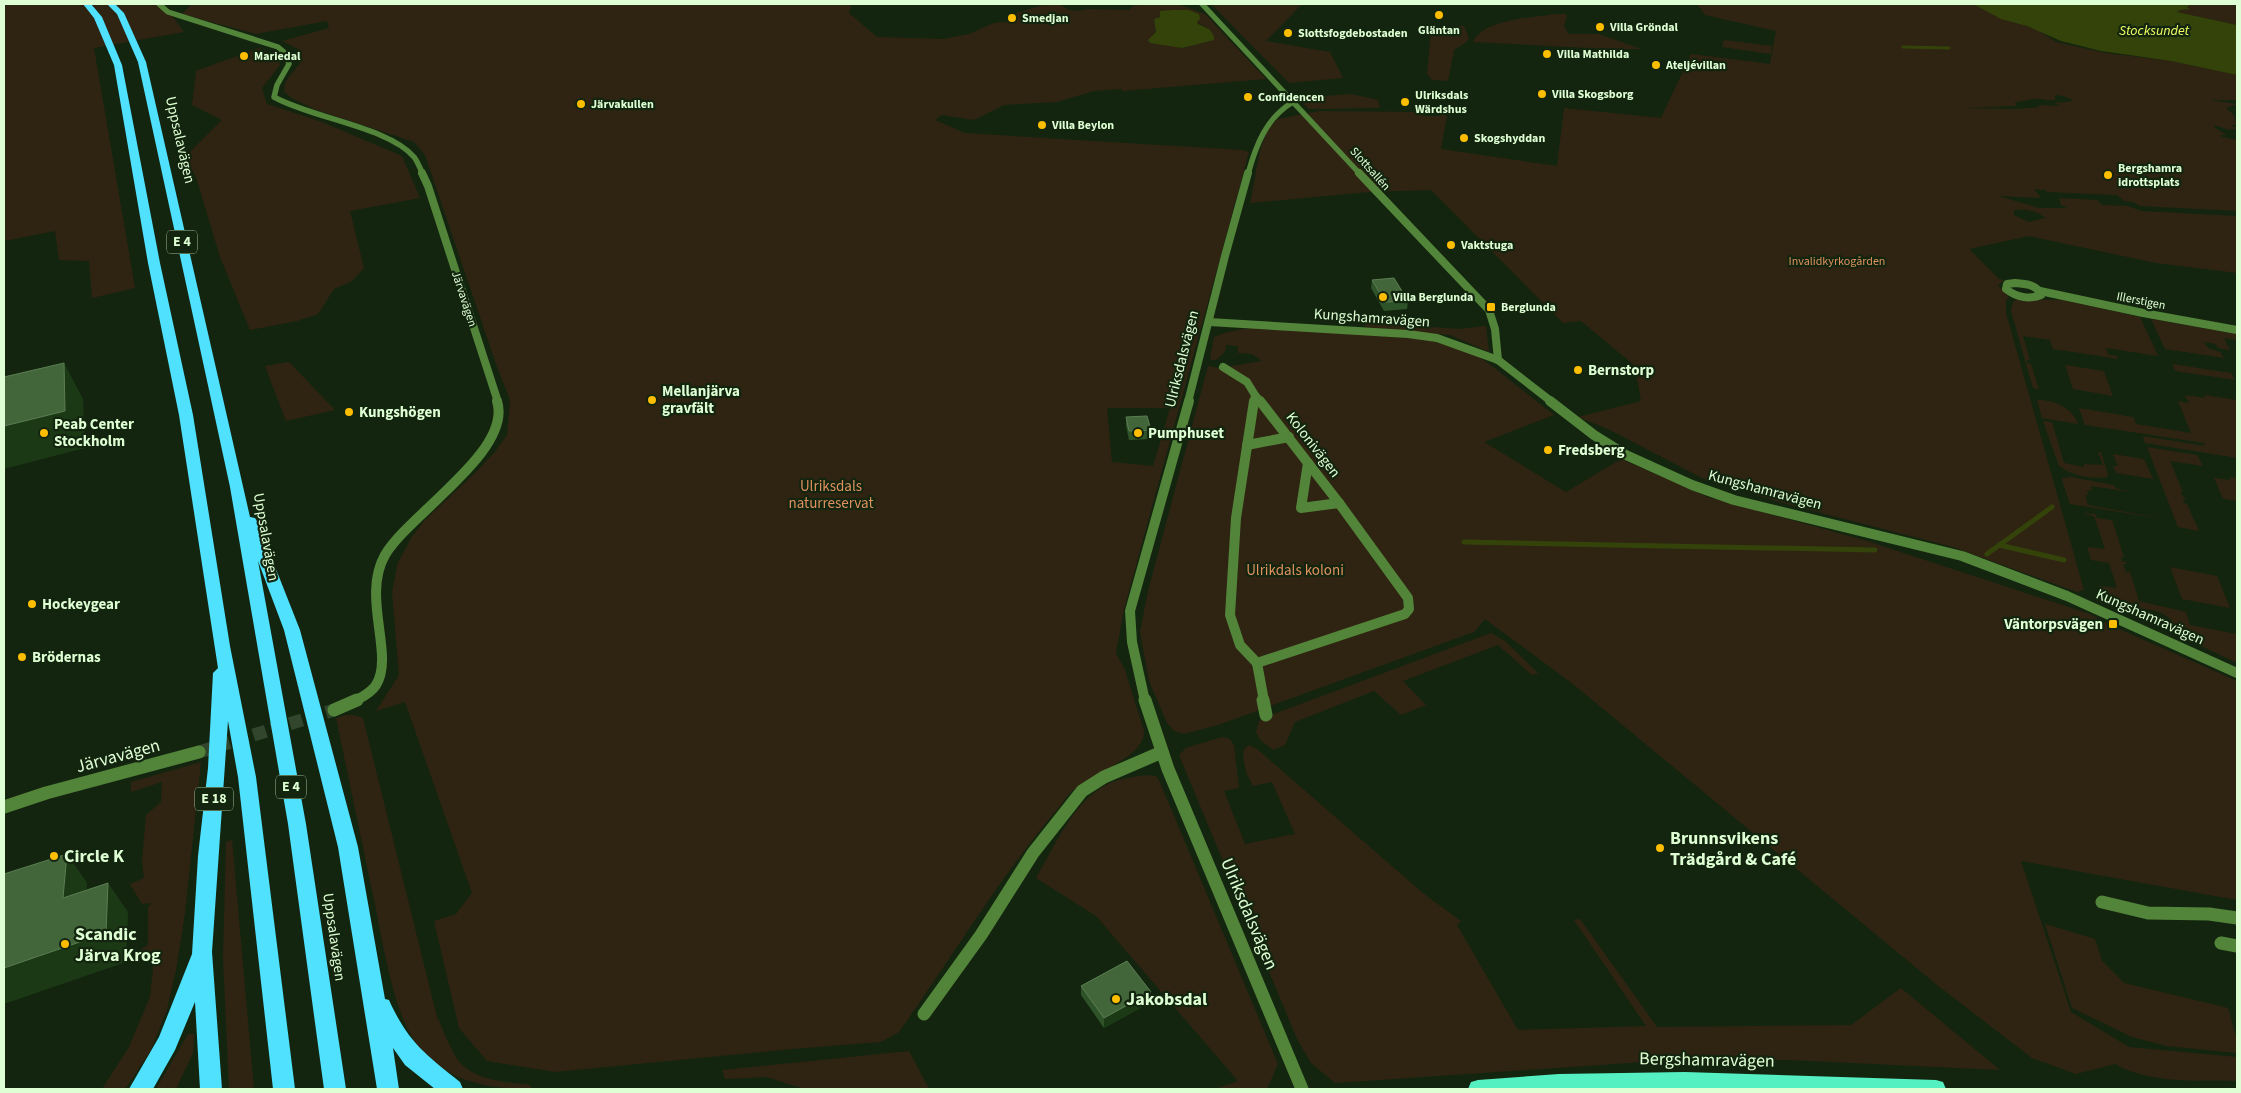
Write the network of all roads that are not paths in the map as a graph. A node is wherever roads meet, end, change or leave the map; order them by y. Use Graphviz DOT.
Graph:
graph roads {
  1 [pos="87,4"];
  2 [pos="111,4"];
  3 [pos="159,4"];
  4 [pos="1202,4"];
  5 [pos="1293,102"];
  6 [pos="2040,291"];
  7 [pos="1209,322"];
  8 [pos="2237,330"];
  9 [pos="1498,360"];
  10 [pos="1223,366"];
  11 [pos="1255,395"];
  12 [pos="1289,437"];
  13 [pos="1247,446"];
  14 [pos="1308,463"];
  15 [pos="237,487"];
  16 [pos="1339,503"];
  17 [pos="222,646"];
  18 [pos="1257,663"];
  19 [pos="2237,673"];
  20 [pos="334,710"];
  21 [pos="1266,715"];
  22 [pos="199,752"];
  23 [pos="1162,752"];
  24 [pos="46,793"];
  25 [pos="4,800"];
  26 [pos="4,807"];
  27 [pos="2102,902"];
  28 [pos="2237,918"];
  29 [pos="2221,943"];
  30 [pos="2237,946"];
  31 [pos="202,952"];
  32 [pos="373,990"];
  33 [pos="924,1014"];
  34 [pos="140,1089"];
  35 [pos="211,1089"];
  36 [pos="284,1089"];
  37 [pos="335,1089"];
  38 [pos="388,1089"];
  39 [pos="452,1089"];
  40 [pos="1302,1089"];
  41 [pos="1478,1089"];
  42 [pos="1936,1089"];
  1 -- 17 [label="highway, E 4"];
  2 -- 15 [label="highway, Uppsalavägen / E 4"];
  3 -- 20 [label="street, Järvavägen"];
  4 -- 5 [label="street, Slottsallén"];
  5 -- 7 [label="street, Ulriksdalsvägen"];
  5 -- 9 [label="street, Slottsallén"];
  6 -- 8 [label="street, Illerstigen"];
  7 -- 9 [label="street, Kungshamravägen"];
  7 -- 23 [label="street, Ulriksdalsvägen"];
  9 -- 19 [label="street, Kungshamravägen"];
  10 -- 11 [label="street, Kolonivägen"];
  11 -- 12 [label="street, Kolonivägen"];
  11 -- 13 [label="street"];
  12 -- 13 [label="street"];
  12 -- 14 [label="street, Kolonivägen"];
  13 -- 18 [label="street"];
  14 -- 16 [label="street, Kolonivägen"];
  14 -- 16 [label="street"];
  15 -- 32 [label="highway, E 4"];
  15 -- 37 [label="highway, Uppsalavägen / E 4"];
  16 -- 18 [label="street, Kolonivägen"];
  17 -- 31 [label="highway, E 18"];
  17 -- 36 [label="highway, E 4"];
  18 -- 21 [label="street"];
  22 -- 24 [label="street, Järvavägen"];
  23 -- 33 [label="street"];
  23 -- 40 [label="street, Ulriksdalsvägen"];
  24 -- 25 [label="street, Järvavägen"];
  24 -- 26 [label="street, Järvavägen"];
  27 -- 28 [label="street"];
  29 -- 30 [label="street"];
  31 -- 34 [label="highway, E 18"];
  31 -- 35 [label="highway"];
  32 -- 38 [label="highway, E 4"];
  32 -- 39 [label="highway"];
  41 -- 42 [label="highway, Bergshamravägen"];
}
